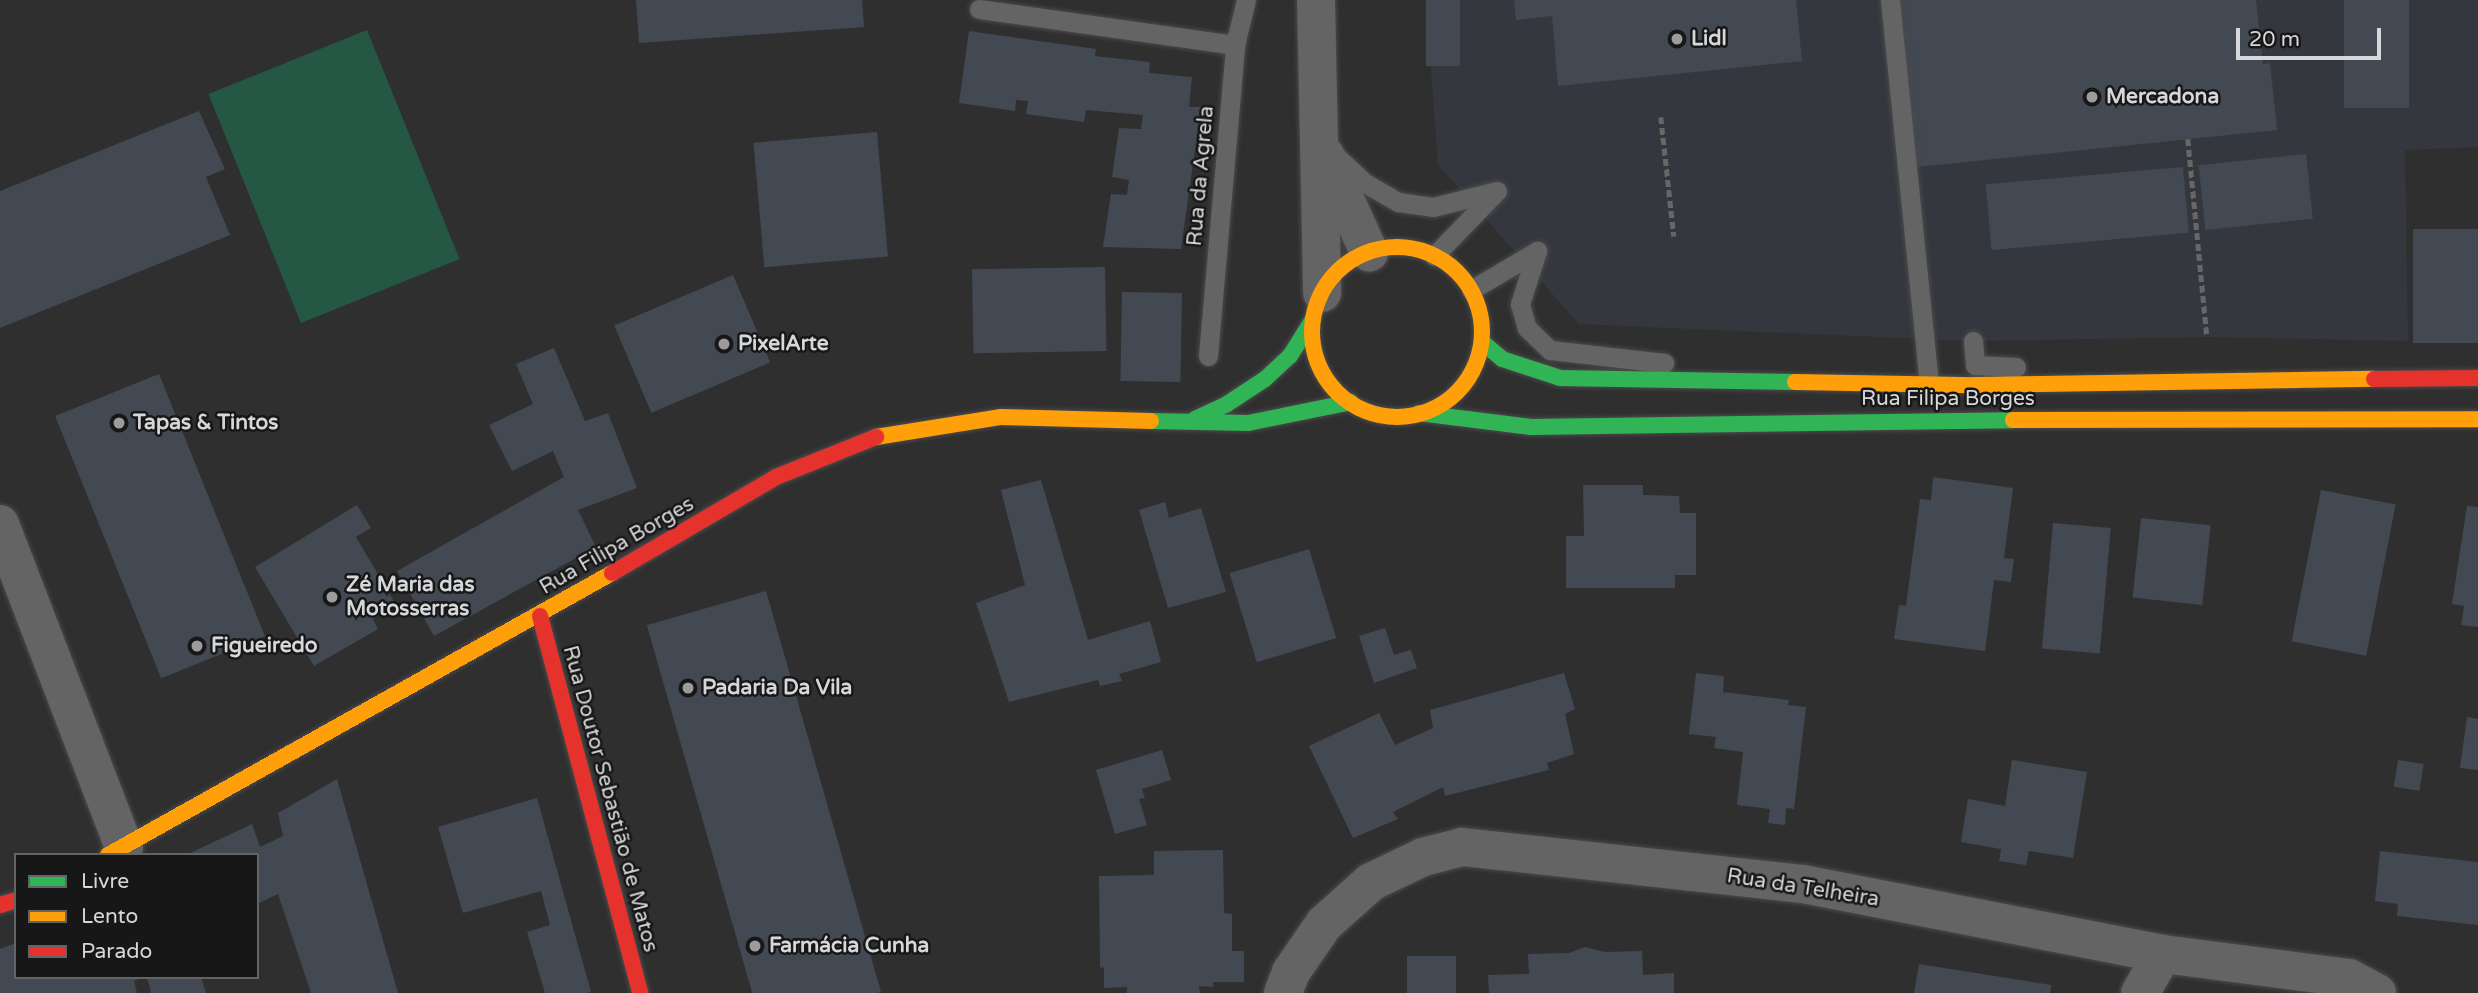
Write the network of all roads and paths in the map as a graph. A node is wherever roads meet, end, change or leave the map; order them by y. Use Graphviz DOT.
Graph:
graph roads {
  1 [pos="1246,0"];
  2 [pos="1316,0"];
  3 [pos="1891,0"];
  4 [pos="979,9"];
  5 [pos="1235,45"];
  6 [pos="1661,117"];
  7 [pos="2188,139"];
  8 [pos="1319,141"];
  9 [pos="1674,236"];
  10 [pos="1369,252"];
  11 [pos="1434,256"];
  12 [pos="1471,289"];
  13 [pos="1317,306"];
  14 [pos="2207,338"];
  15 [pos="1973,341"];
  16 [pos="1482,342"];
  17 [pos="1208,356"];
  18 [pos="2478,378"];
  19 [pos="2233,380"];
  20 [pos="1833,382"];
  21 [pos="1929,384"];
  22 [pos="1351,402"];
  23 [pos="1419,413"];
  24 [pos="2478,419"];
  25 [pos="1190,421"];
  26 [pos="0,524"];
  27 [pos="540,616"];
  28 [pos="116,851"];
  29 [pos="2163,954"];
  30 [pos="640,993"];
  31 [pos="1283,993"];
  32 [pos="2140,993"];
  33 [pos="2377,993"];
  1 -- 5 [label="lane, Rua da Agrela"];
  2 -- 8 [label="street"];
  3 -- 21 [label="lane"];
  4 -- 5 [label="lane"];
  5 -- 17 [label="lane, Rua da Agrela"];
  6 -- 9 [label="path"];
  7 -- 14 [label="path"];
  8 -- 10 [label="street"];
  8 -- 11 [label="lane"];
  8 -- 13 [label="street"];
  10 -- 11 [label="main road"];
  10 -- 13 [label="main road"];
  11 -- 12 [label="main road"];
  12 -- 16 [label="main road"];
  12 -- 20 [label="lane"];
  13 -- 22 [label="main road"];
  13 -- 25 [label="main road, Rua Filipa Borges"];
  15 -- 19 [label="lane"];
  16 -- 20 [label="main road, Rua Filipa Borges"];
  16 -- 23 [label="main road"];
  18 -- 19 [label="main road, Rua Filipa Borges"];
  19 -- 21 [label="main road, Rua Filipa Borges"];
  20 -- 21 [label="main road, Rua Filipa Borges"];
  22 -- 23 [label="main road"];
  22 -- 25 [label="main road, Rua Filipa Borges"];
  23 -- 24 [label="main road, Rua Filipa Borges"];
  25 -- 27 [label="main road, Rua Filipa Borges"];
  26 -- 28 [label="street"];
  27 -- 28 [label="main road, Rua Filipa Borges"];
  27 -- 30 [label="main road, Rua Doutor Sebastião de Matos"];
  29 -- 31 [label="street, Rua da Telheira"];
  29 -- 32 [label="street"];
  29 -- 33 [label="street, Rua da Telheira"];
}
